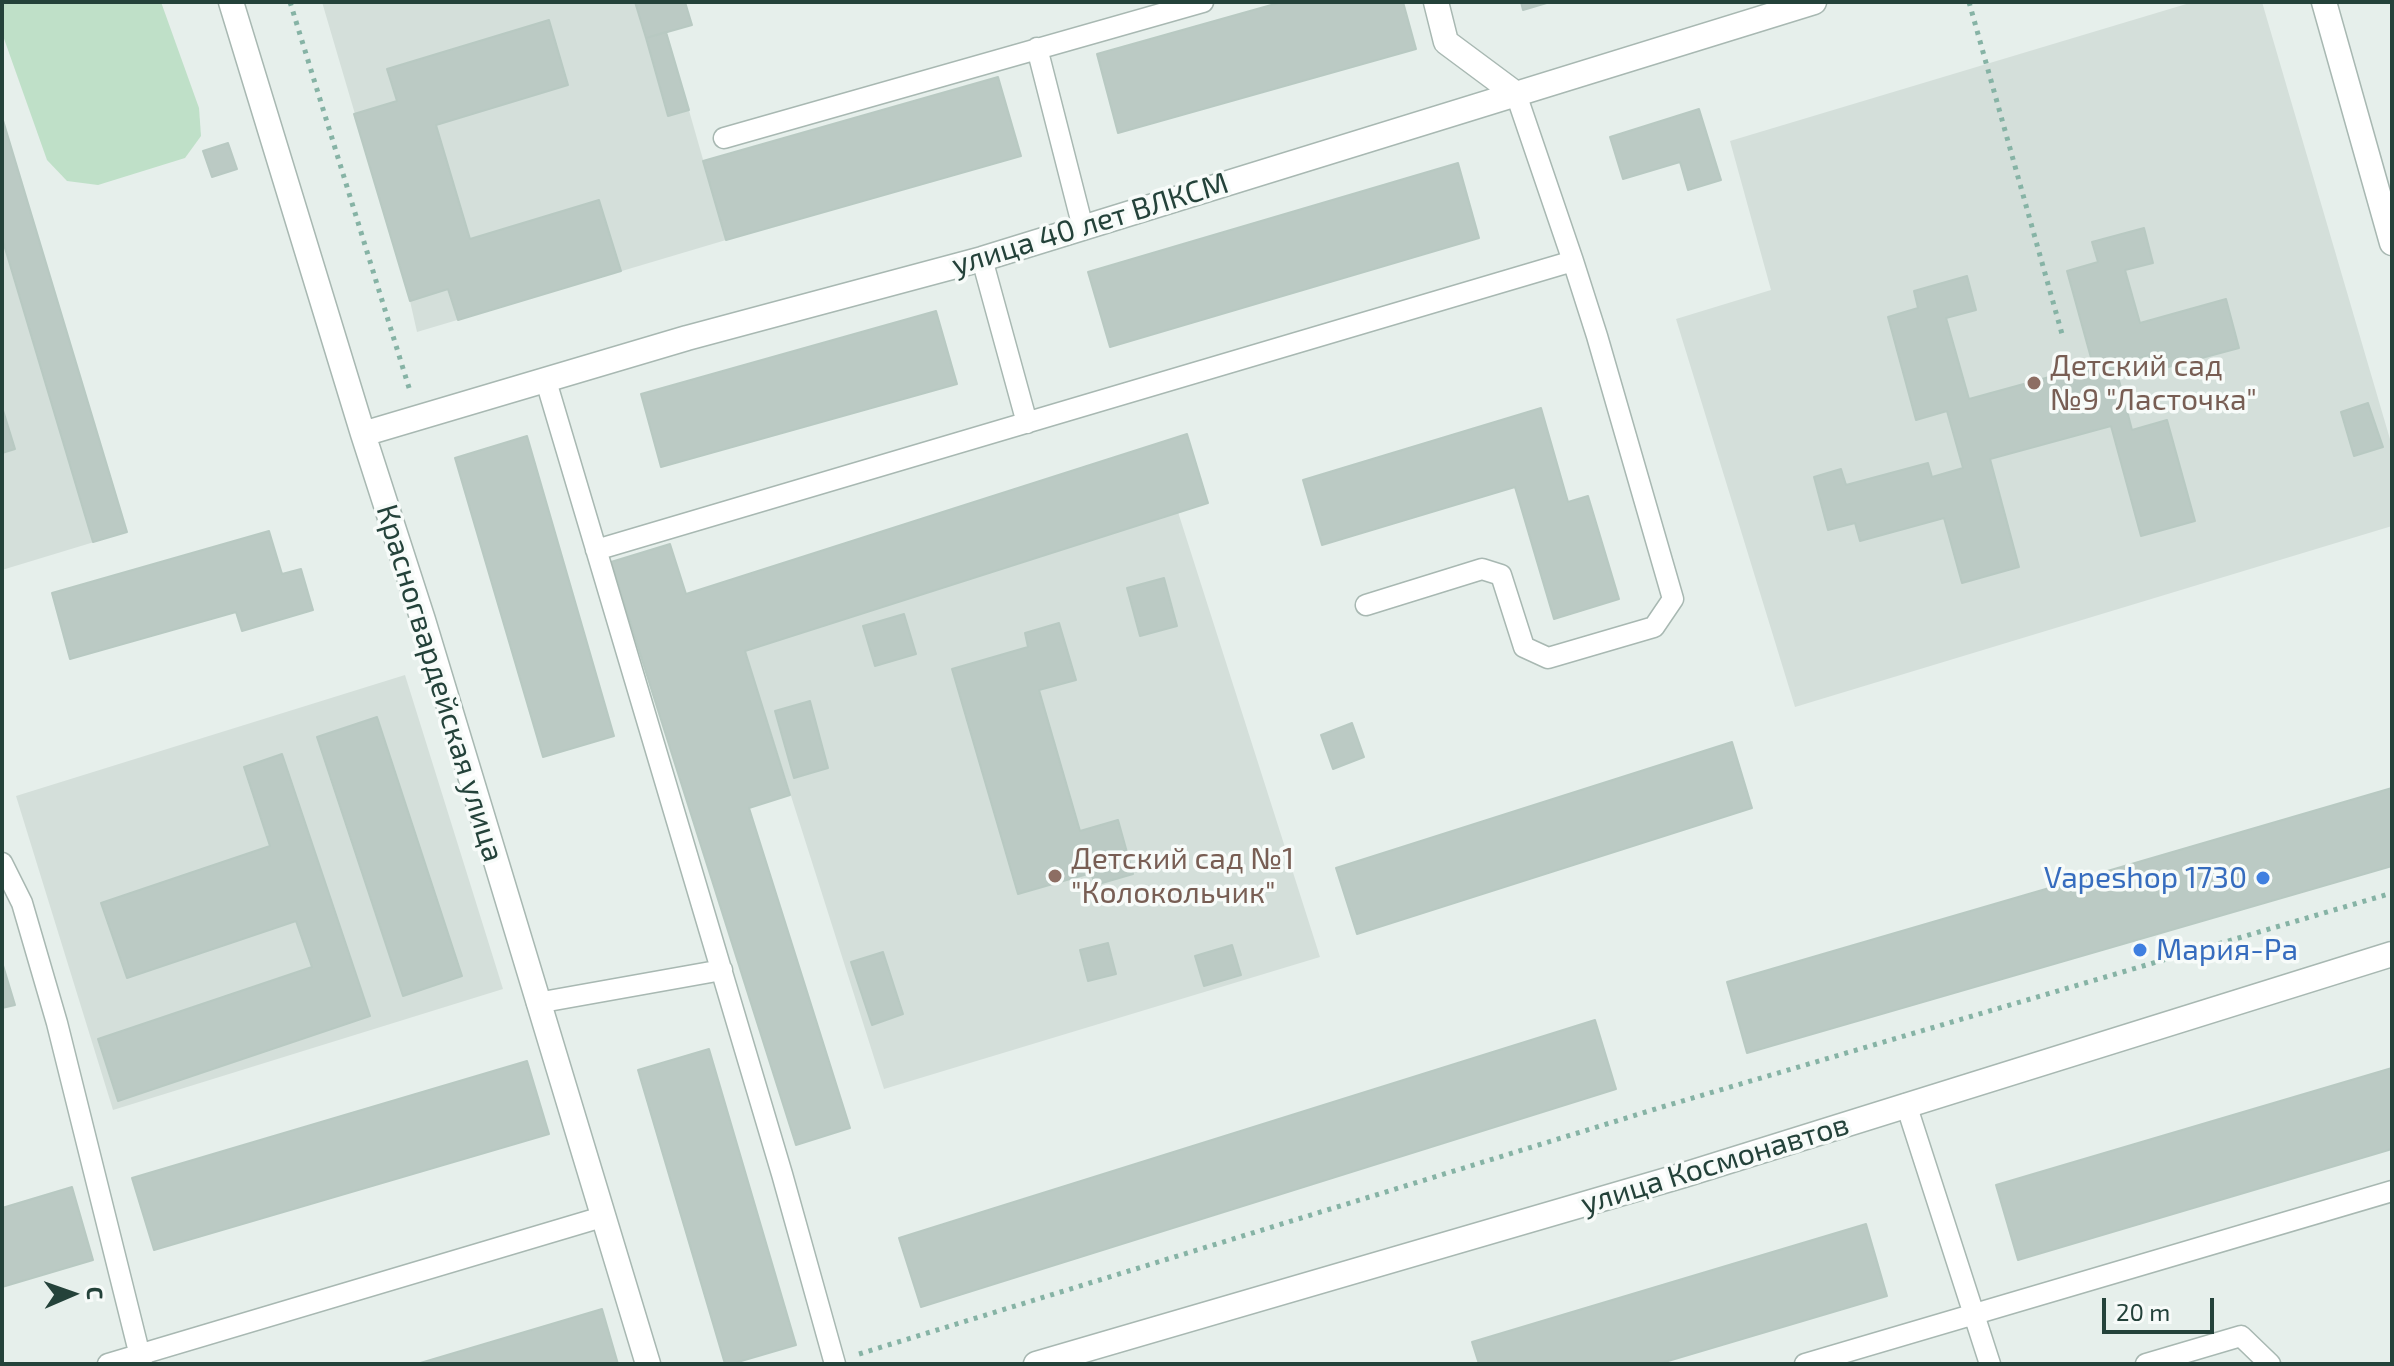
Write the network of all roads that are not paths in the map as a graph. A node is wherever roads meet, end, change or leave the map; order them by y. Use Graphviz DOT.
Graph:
graph roads {
  1 [pos="231,2"];
  2 [pos="1203,2"];
  3 [pos="1436,2"];
  4 [pos="1814,2"];
  5 [pos="2324,2"];
  6 [pos="1037,48"];
  7 [pos="1516,94"];
  8 [pos="724,138"];
  9 [pos="1083,228"];
  10 [pos="2392,243"];
  11 [pos="982,259"];
  12 [pos="1573,261"];
  13 [pos="546,381"];
  14 [pos="1027,423"];
  15 [pos="363,434"];
  16 [pos="596,550"];
  17 [pos="1366,605"];
  18 [pos="2,863"];
  19 [pos="2392,954"];
  20 [pos="722,970"];
  21 [pos="537,1003"];
  22 [pos="1906,1104"];
  23 [pos="2392,1191"];
  24 [pos="602,1217"];
  25 [pos="1975,1314"];
  26 [pos="141,1359"];
  27 [pos="835,1363"];
  28 [pos="108,1364"];
  29 [pos="648,1364"];
  30 [pos="1036,1364"];
  31 [pos="1805,1364"];
  32 [pos="1990,1364"];
  33 [pos="2146,1364"];
  34 [pos="2270,1364"];
  1 -- 15 [label="street, Красногвардейская улица"];
  2 -- 6 [label="lane"];
  3 -- 7 [label="street"];
  4 -- 7 [label="street, улица 40 лет ВЛКСМ"];
  5 -- 10 [label="street"];
  6 -- 8 [label="lane"];
  6 -- 9 [label="lane"];
  7 -- 9 [label="street, улица 40 лет ВЛКСМ"];
  7 -- 12 [label="lane"];
  9 -- 11 [label="street, улица 40 лет ВЛКСМ"];
  11 -- 13 [label="street, улица 40 лет ВЛКСМ"];
  11 -- 14 [label="lane"];
  12 -- 14 [label="lane"];
  12 -- 17 [label="lane"];
  13 -- 15 [label="street, улица 40 лет ВЛКСМ"];
  13 -- 16 [label="lane"];
  14 -- 16 [label="lane"];
  15 -- 21 [label="street, Красногвардейская улица"];
  16 -- 20 [label="lane"];
  18 -- 26 [label="lane"];
  19 -- 22 [label="street, улица Космонавтов"];
  20 -- 21 [label="lane"];
  20 -- 27 [label="lane"];
  21 -- 24 [label="street, Красногвардейская улица"];
  22 -- 25 [label="lane"];
  22 -- 30 [label="street, улица Космонавтов"];
  23 -- 25 [label="lane"];
  24 -- 26 [label="lane"];
  24 -- 29 [label="street, Красногвардейская улица"];
  25 -- 31 [label="lane"];
  25 -- 32 [label="lane"];
  26 -- 28 [label="lane"];
  33 -- 34 [label="lane"];
}
